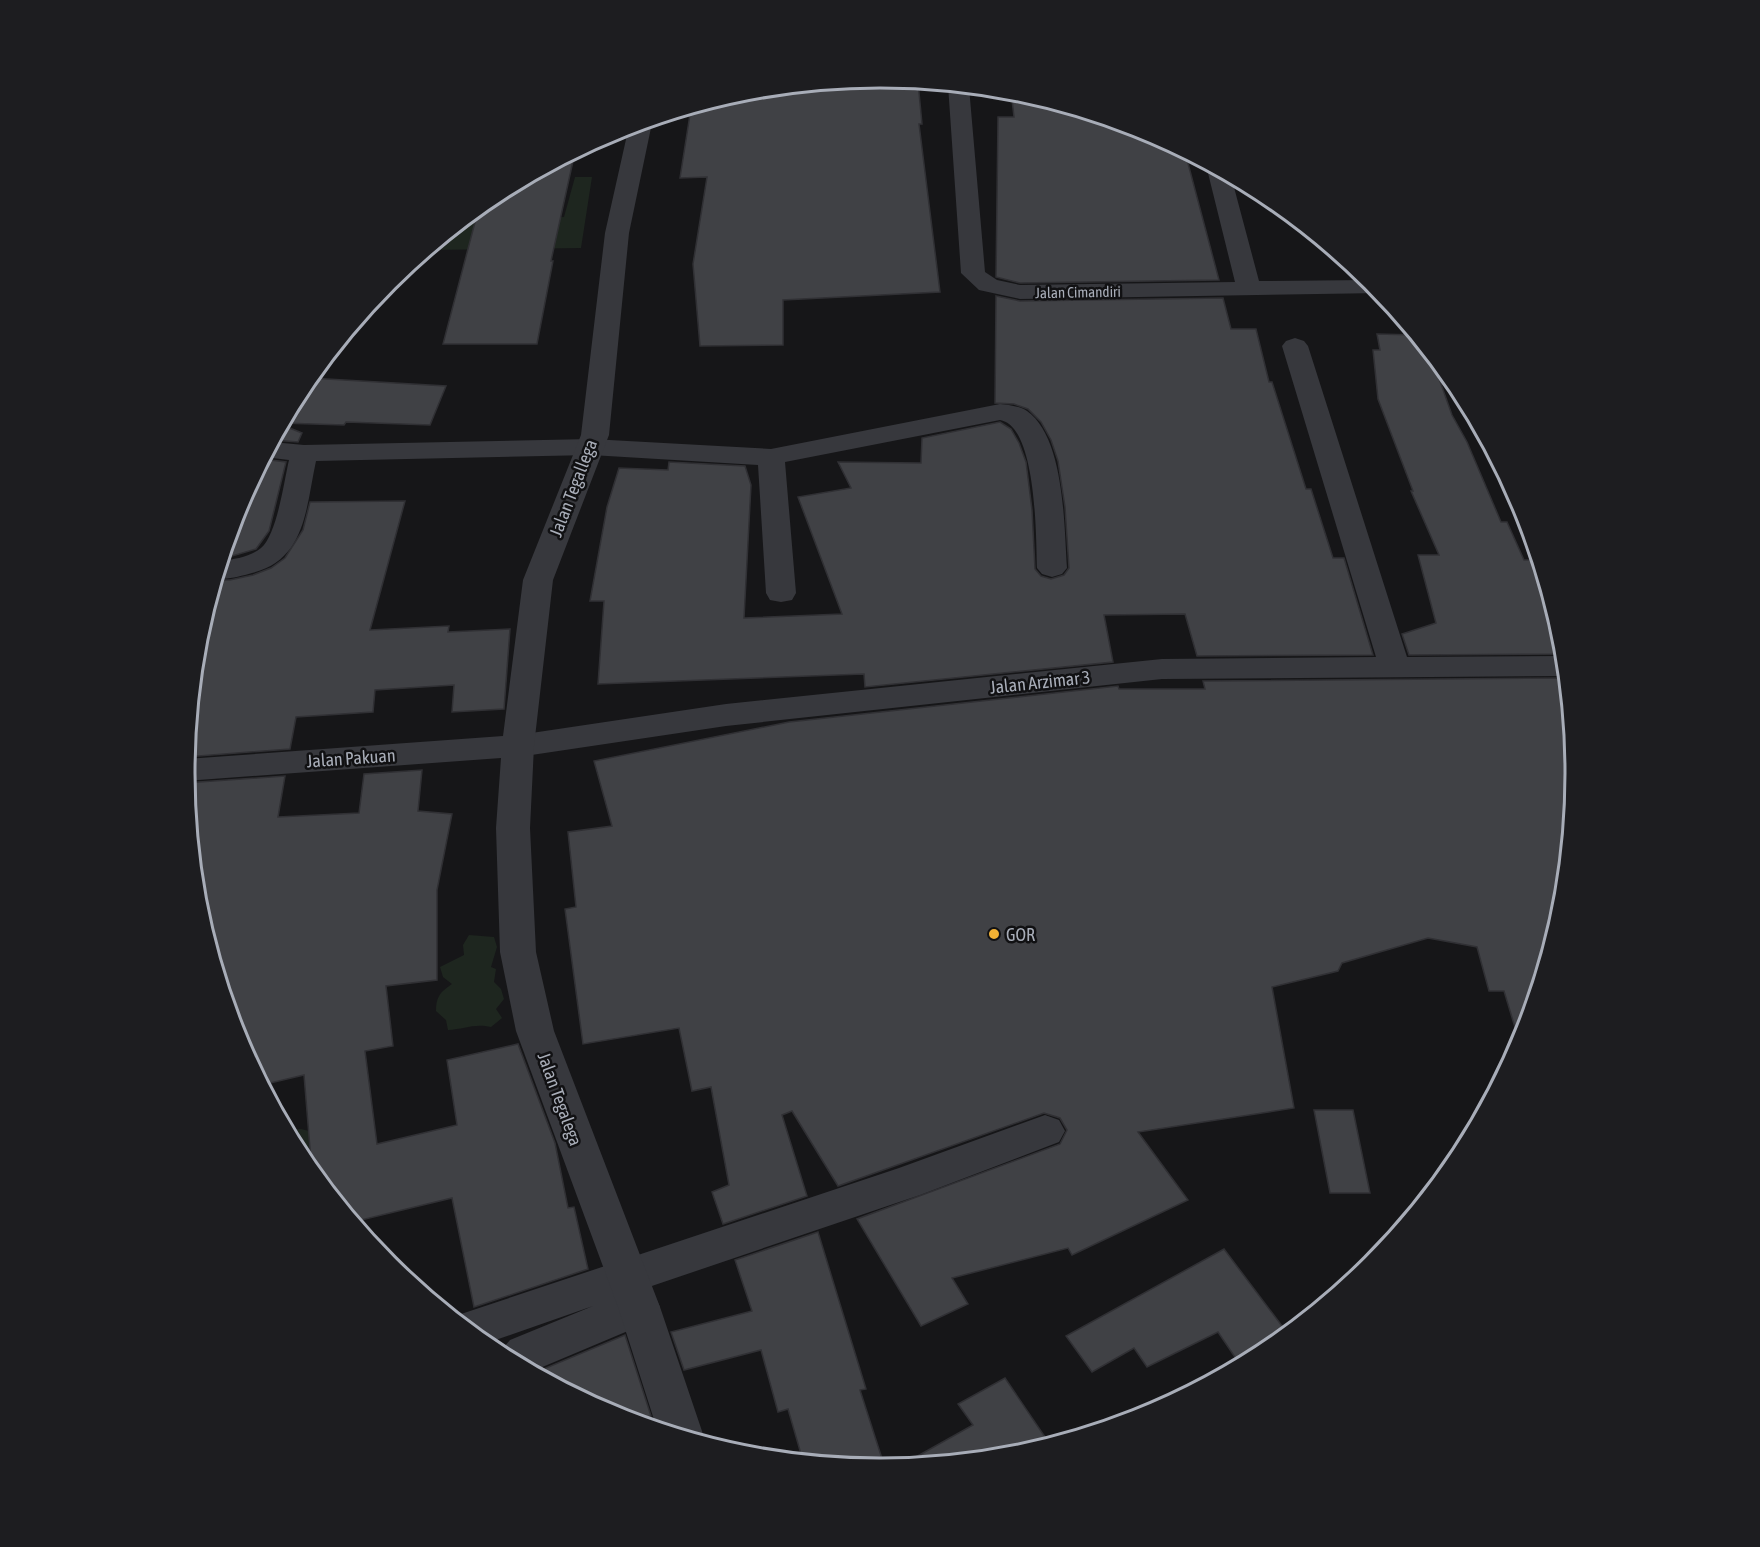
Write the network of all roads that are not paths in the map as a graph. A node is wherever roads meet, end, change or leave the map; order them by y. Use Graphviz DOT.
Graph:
graph roads {
  1 [pos="959,93"];
  2 [pos="639,133"];
  3 [pos="1221,179"];
  4 [pos="1362,287"];
  5 [pos="1249,288"];
  6 [pos="1295,346"];
  7 [pos="593,441"];
  8 [pos="277,451"];
  9 [pos="304,453"];
  10 [pos="771,457"];
  11 [pos="226,568"];
  12 [pos="1052,568"];
  13 [pos="781,592"];
  14 [pos="1556,666"];
  15 [pos="1395,668"];
  16 [pos="518,746"];
  17 [pos="195,769"];
  18 [pos="1045,1131"];
  19 [pos="632,1291"];
  20 [pos="478,1328"];
  21 [pos="521,1357"];
  22 [pos="679,1428"];
  1 -- 5 [label="street, Jalan Cimandiri"];
  2 -- 7 [label="street, Jalan Tegallega"];
  3 -- 5 [label="street"];
  4 -- 5 [label="street, Jalan Cimandiri"];
  6 -- 15 [label="street"];
  7 -- 9 [label="street"];
  7 -- 10 [label="street"];
  7 -- 16 [label="street, Jalan Tegallega"];
  8 -- 9 [label="street"];
  9 -- 11 [label="street"];
  10 -- 12 [label="street"];
  10 -- 13 [label="street"];
  14 -- 15 [label="street, Jalan Arzimar 3"];
  15 -- 16 [label="street, Jalan Arzimar 3"];
  16 -- 17 [label="street, Jalan Pakuan"];
  16 -- 19 [label="street, Jalan Tegalega"];
  18 -- 19 [label="street"];
  19 -- 20 [label="street"];
  19 -- 21 [label="street"];
  19 -- 22 [label="street, Jalan Tegalega"];
}
